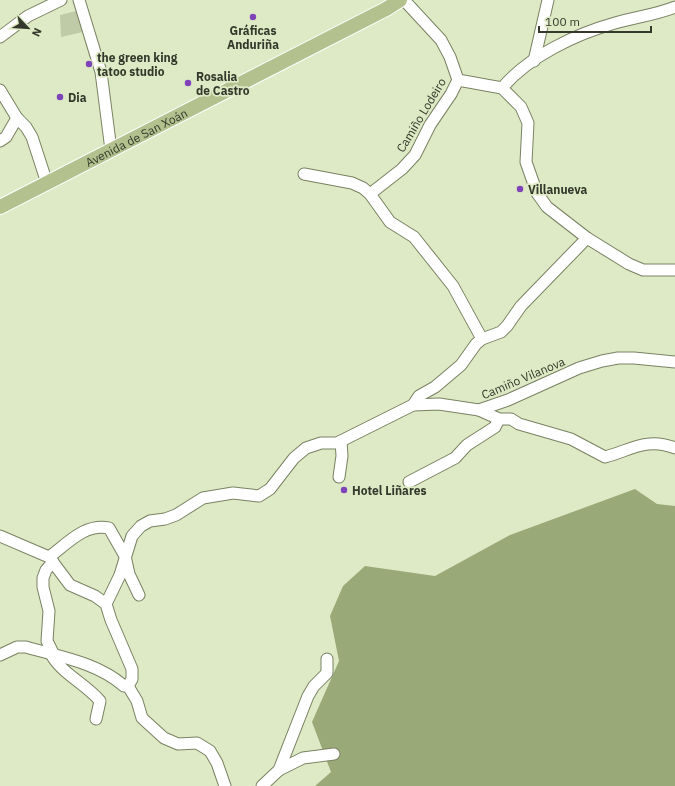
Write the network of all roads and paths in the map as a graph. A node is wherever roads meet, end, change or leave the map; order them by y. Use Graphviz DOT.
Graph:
graph roads {
  1 [pos="61,0"];
  2 [pos="79,0"];
  3 [pos="400,0"];
  4 [pos="404,0"];
  5 [pos="548,0"];
  6 [pos="672,0"];
  7 [pos="675,3"];
  8 [pos="675,7"];
  9 [pos="0,37"];
  10 [pos="534,60"];
  11 [pos="458,80"];
  12 [pos="502,88"];
  13 [pos="0,90"];
  14 [pos="17,118"];
  15 [pos="0,141"];
  16 [pos="111,150"];
  17 [pos="304,174"];
  18 [pos="47,183"];
  19 [pos="370,194"];
  20 [pos="0,207"];
  21 [pos="587,238"];
  22 [pos="675,270"];
  23 [pos="482,339"];
  24 [pos="675,362"];
  25 [pos="413,405"];
  26 [pos="479,410"];
  27 [pos="499,419"];
  28 [pos="341,441"];
  29 [pos="675,448"];
  30 [pos="339,477"];
  31 [pos="409,482"];
  32 [pos="0,536"];
  33 [pos="125,556"];
  34 [pos="51,560"];
  35 [pos="139,595"];
  36 [pos="106,604"];
  37 [pos="0,655"];
  38 [pos="53,655"];
  39 [pos="327,659"];
  40 [pos="128,686"];
  41 [pos="96,718"];
  42 [pos="334,754"];
  43 [pos="279,770"];
  44 [pos="225,786"];
  45 [pos="262,786"];
  1 -- 9 [label="street"];
  2 -- 16 [label="street"];
  3 -- 16 [label="main road, Avenida de San Xoán"];
  4 -- 11 [label="street"];
  5 -- 10 [label="street"];
  6 -- 7 [label="street"];
  8 -- 10 [label="street"];
  10 -- 12 [label="street"];
  11 -- 12 [label="street"];
  11 -- 19 [label="street, Camiño Lodeiro"];
  12 -- 21 [label="street"];
  13 -- 14 [label="street"];
  14 -- 15 [label="street"];
  14 -- 18 [label="street"];
  16 -- 18 [label="main road, Avenida de San Xoán"];
  17 -- 19 [label="street"];
  18 -- 20 [label="main road, Avenida de San Xoán"];
  19 -- 23 [label="street"];
  21 -- 22 [label="street"];
  21 -- 23 [label="street"];
  23 -- 25 [label="street"];
  24 -- 26 [label="street, Camiño Vilanova"];
  25 -- 26 [label="street, Camiño Vilanova"];
  25 -- 28 [label="street, Camiño Vilanova"];
  26 -- 27 [label="street"];
  27 -- 29 [label="street"];
  27 -- 31 [label="street"];
  28 -- 30 [label="street"];
  28 -- 33 [label="street"];
  32 -- 34 [label="street"];
  33 -- 34 [label="street"];
  33 -- 35 [label="street"];
  33 -- 36 [label="street"];
  34 -- 36 [label="street"];
  34 -- 38 [label="street"];
  36 -- 40 [label="street"];
  37 -- 38 [label="street"];
  38 -- 40 [label="street"];
  38 -- 41 [label="street"];
  39 -- 43 [label="street"];
  40 -- 44 [label="street"];
  42 -- 43 [label="street"];
  43 -- 45 [label="street"];
}
